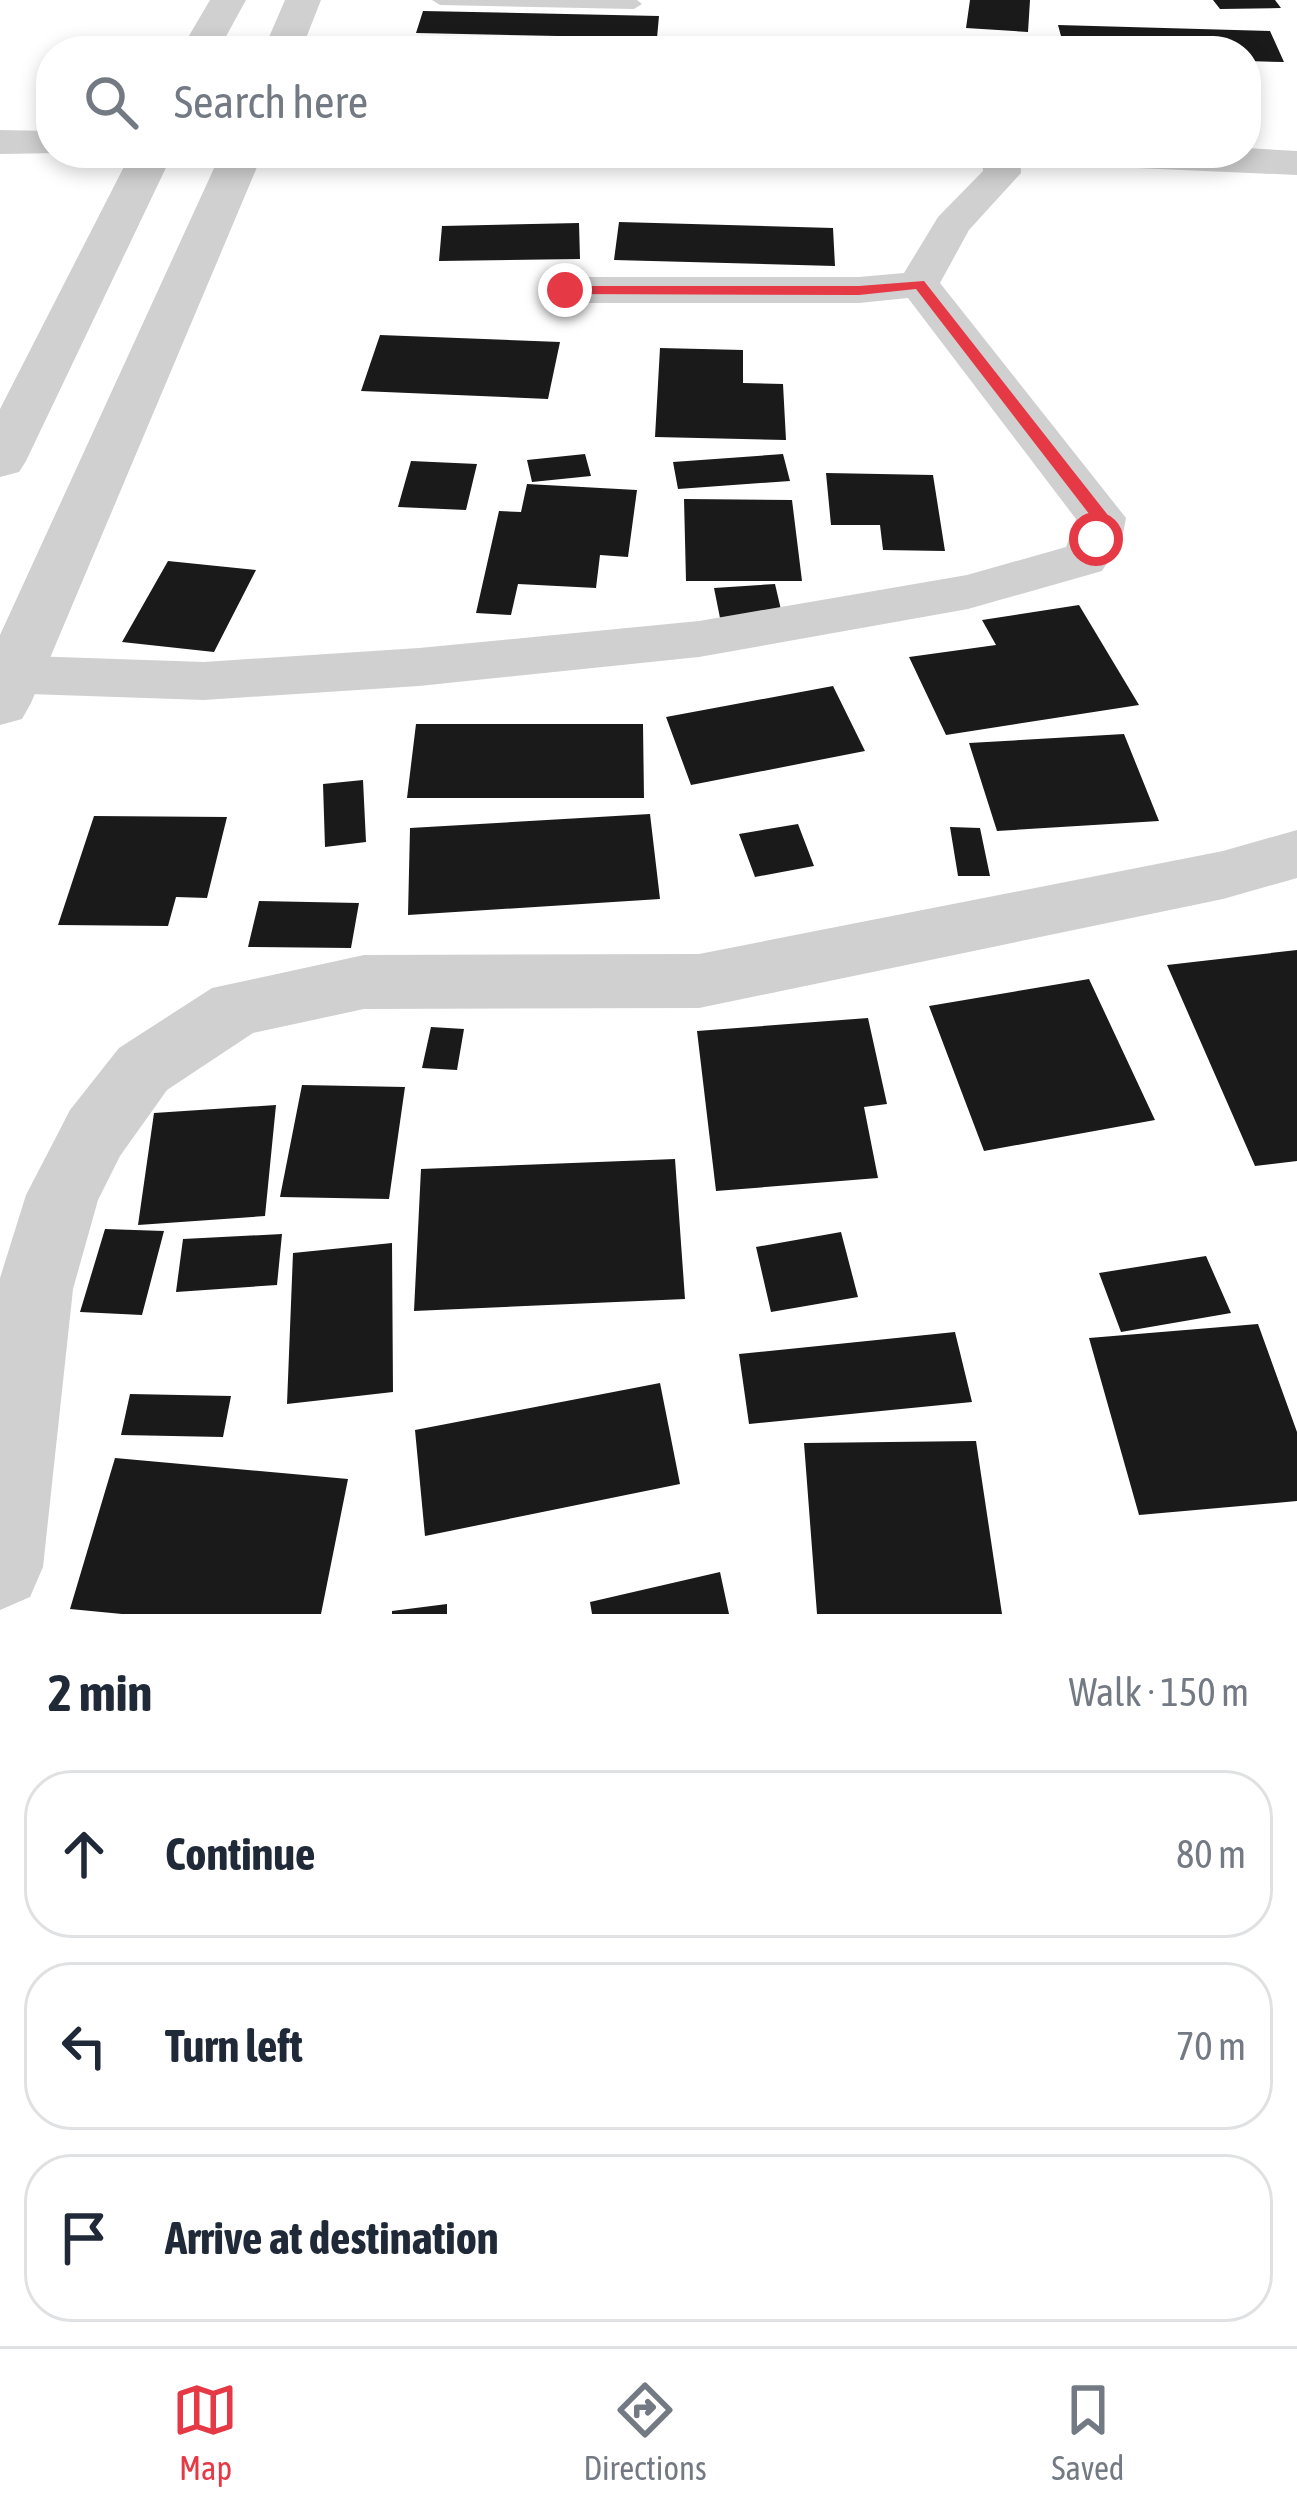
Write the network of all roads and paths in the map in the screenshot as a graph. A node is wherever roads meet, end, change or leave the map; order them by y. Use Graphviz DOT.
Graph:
graph roads {
  1 [pos="228,0"];
  2 [pos="303,0"];
  3 [pos="440,0"];
  4 [pos="634,4"];
  5 [pos="208,36"];
  6 [pos="288,36"];
  7 [pos="0,142"];
  8 [pos="36,143"];
  9 [pos="1261,161"];
  10 [pos="1297,163"];
  11 [pos="145,168"];
  12 [pos="235,168"];
  13 [pos="1002,168"];
  14 [pos="919,284"];
  15 [pos="565,290"];
  16 [pos="0,460"];
  17 [pos="4,684"];
  18 [pos="1297,854"];
  19 [pos="0,1567"];
  1 -- 5 [label="street"];
  2 -- 6 [label="street"];
  3 -- 4 [label="lane"];
  7 -- 8 [label="street"];
  9 -- 10 [label="street"];
  11 -- 16 [label="street"];
  12 -- 17 [label="street"];
  13 -- 14 [label="street"];
  14 -- 15 [label="street"];
  14 -- 17 [label="street"];
  18 -- 19 [label="street"];
}
